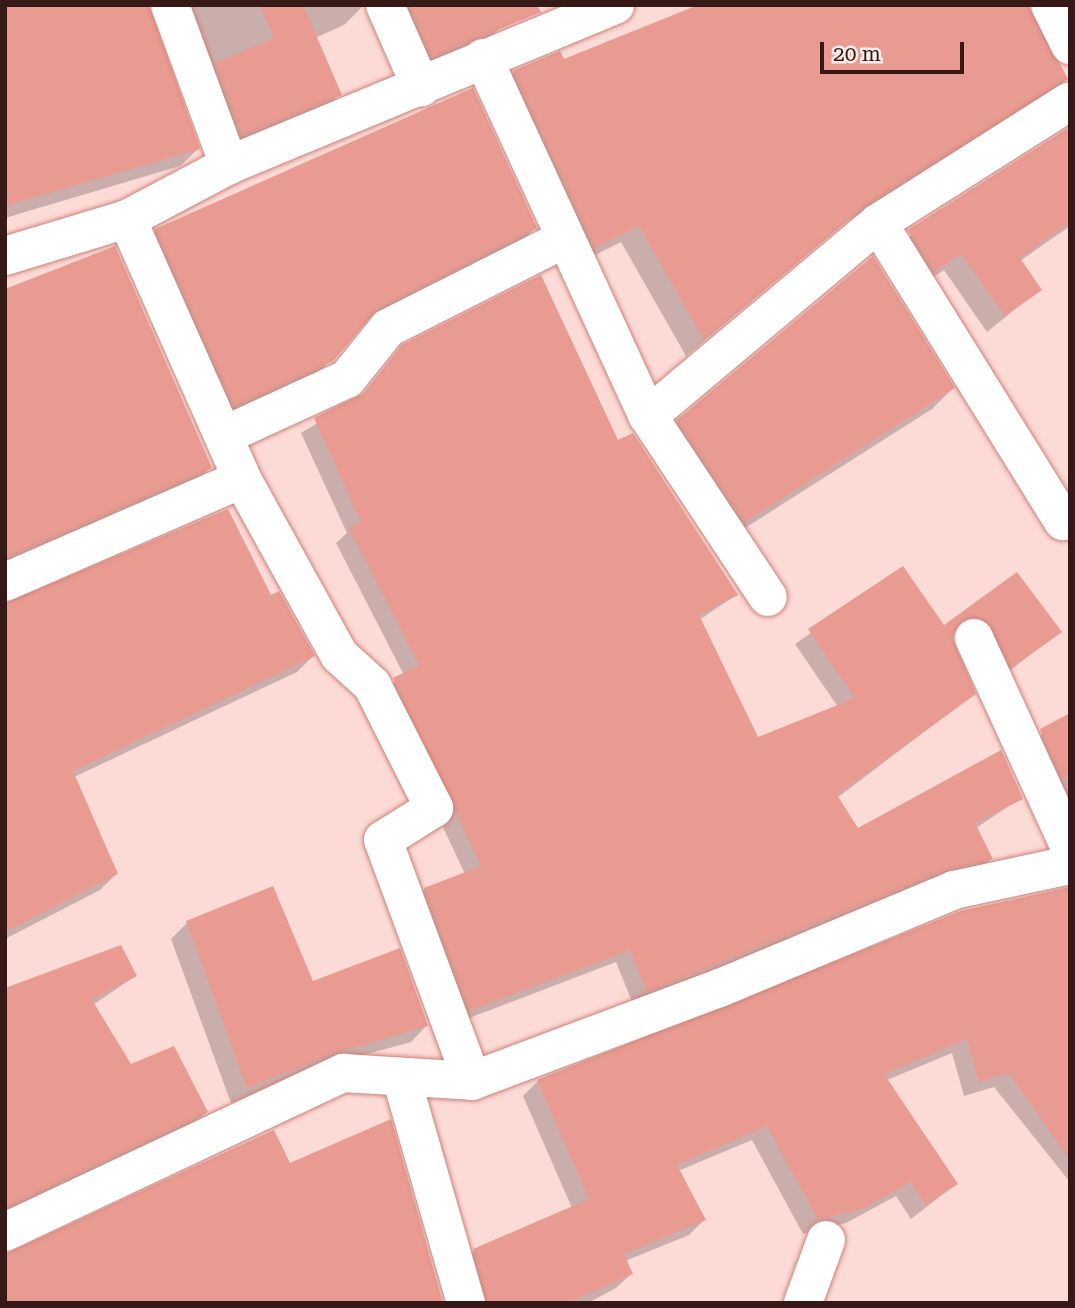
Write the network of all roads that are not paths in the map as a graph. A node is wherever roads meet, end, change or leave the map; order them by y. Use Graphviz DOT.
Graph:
graph roads {
  1 [pos="170,5"];
  2 [pos="385,5"];
  3 [pos="615,5"];
  4 [pos="1050,5"];
  5 [pos="1070,45"];
  6 [pos="483,58"];
  7 [pos="421,87"];
  8 [pos="1070,101"];
  9 [pos="229,165"];
  10 [pos="127,219"];
  11 [pos="878,223"];
  12 [pos="564,239"];
  13 [pos="5,256"];
  14 [pos="648,416"];
  15 [pos="225,435"];
  16 [pos="243,479"];
  17 [pos="1063,521"];
  18 [pos="5,582"];
  19 [pos="768,597"];
  20 [pos="974,638"];
  21 [pos="1070,848"];
  22 [pos="1070,866"];
  23 [pos="402,1080"];
  24 [pos="472,1081"];
  25 [pos="5,1232"];
  26 [pos="826,1240"];
  27 [pos="464,1302"];
  28 [pos="803,1303"];
  1 -- 9 [label="street"];
  2 -- 7 [label="street"];
  3 -- 6 [label="street"];
  4 -- 5 [label="street"];
  6 -- 7 [label="street"];
  6 -- 12 [label="street"];
  7 -- 9 [label="street"];
  8 -- 11 [label="street"];
  9 -- 10 [label="street"];
  10 -- 13 [label="street"];
  10 -- 15 [label="street"];
  11 -- 14 [label="street"];
  11 -- 17 [label="street"];
  12 -- 14 [label="street"];
  12 -- 15 [label="street"];
  14 -- 19 [label="street"];
  15 -- 16 [label="street"];
  16 -- 18 [label="street"];
  16 -- 24 [label="street"];
  20 -- 21 [label="street"];
  22 -- 24 [label="street"];
  23 -- 24 [label="street"];
  23 -- 25 [label="street"];
  23 -- 27 [label="street"];
  26 -- 28 [label="street"];
}
